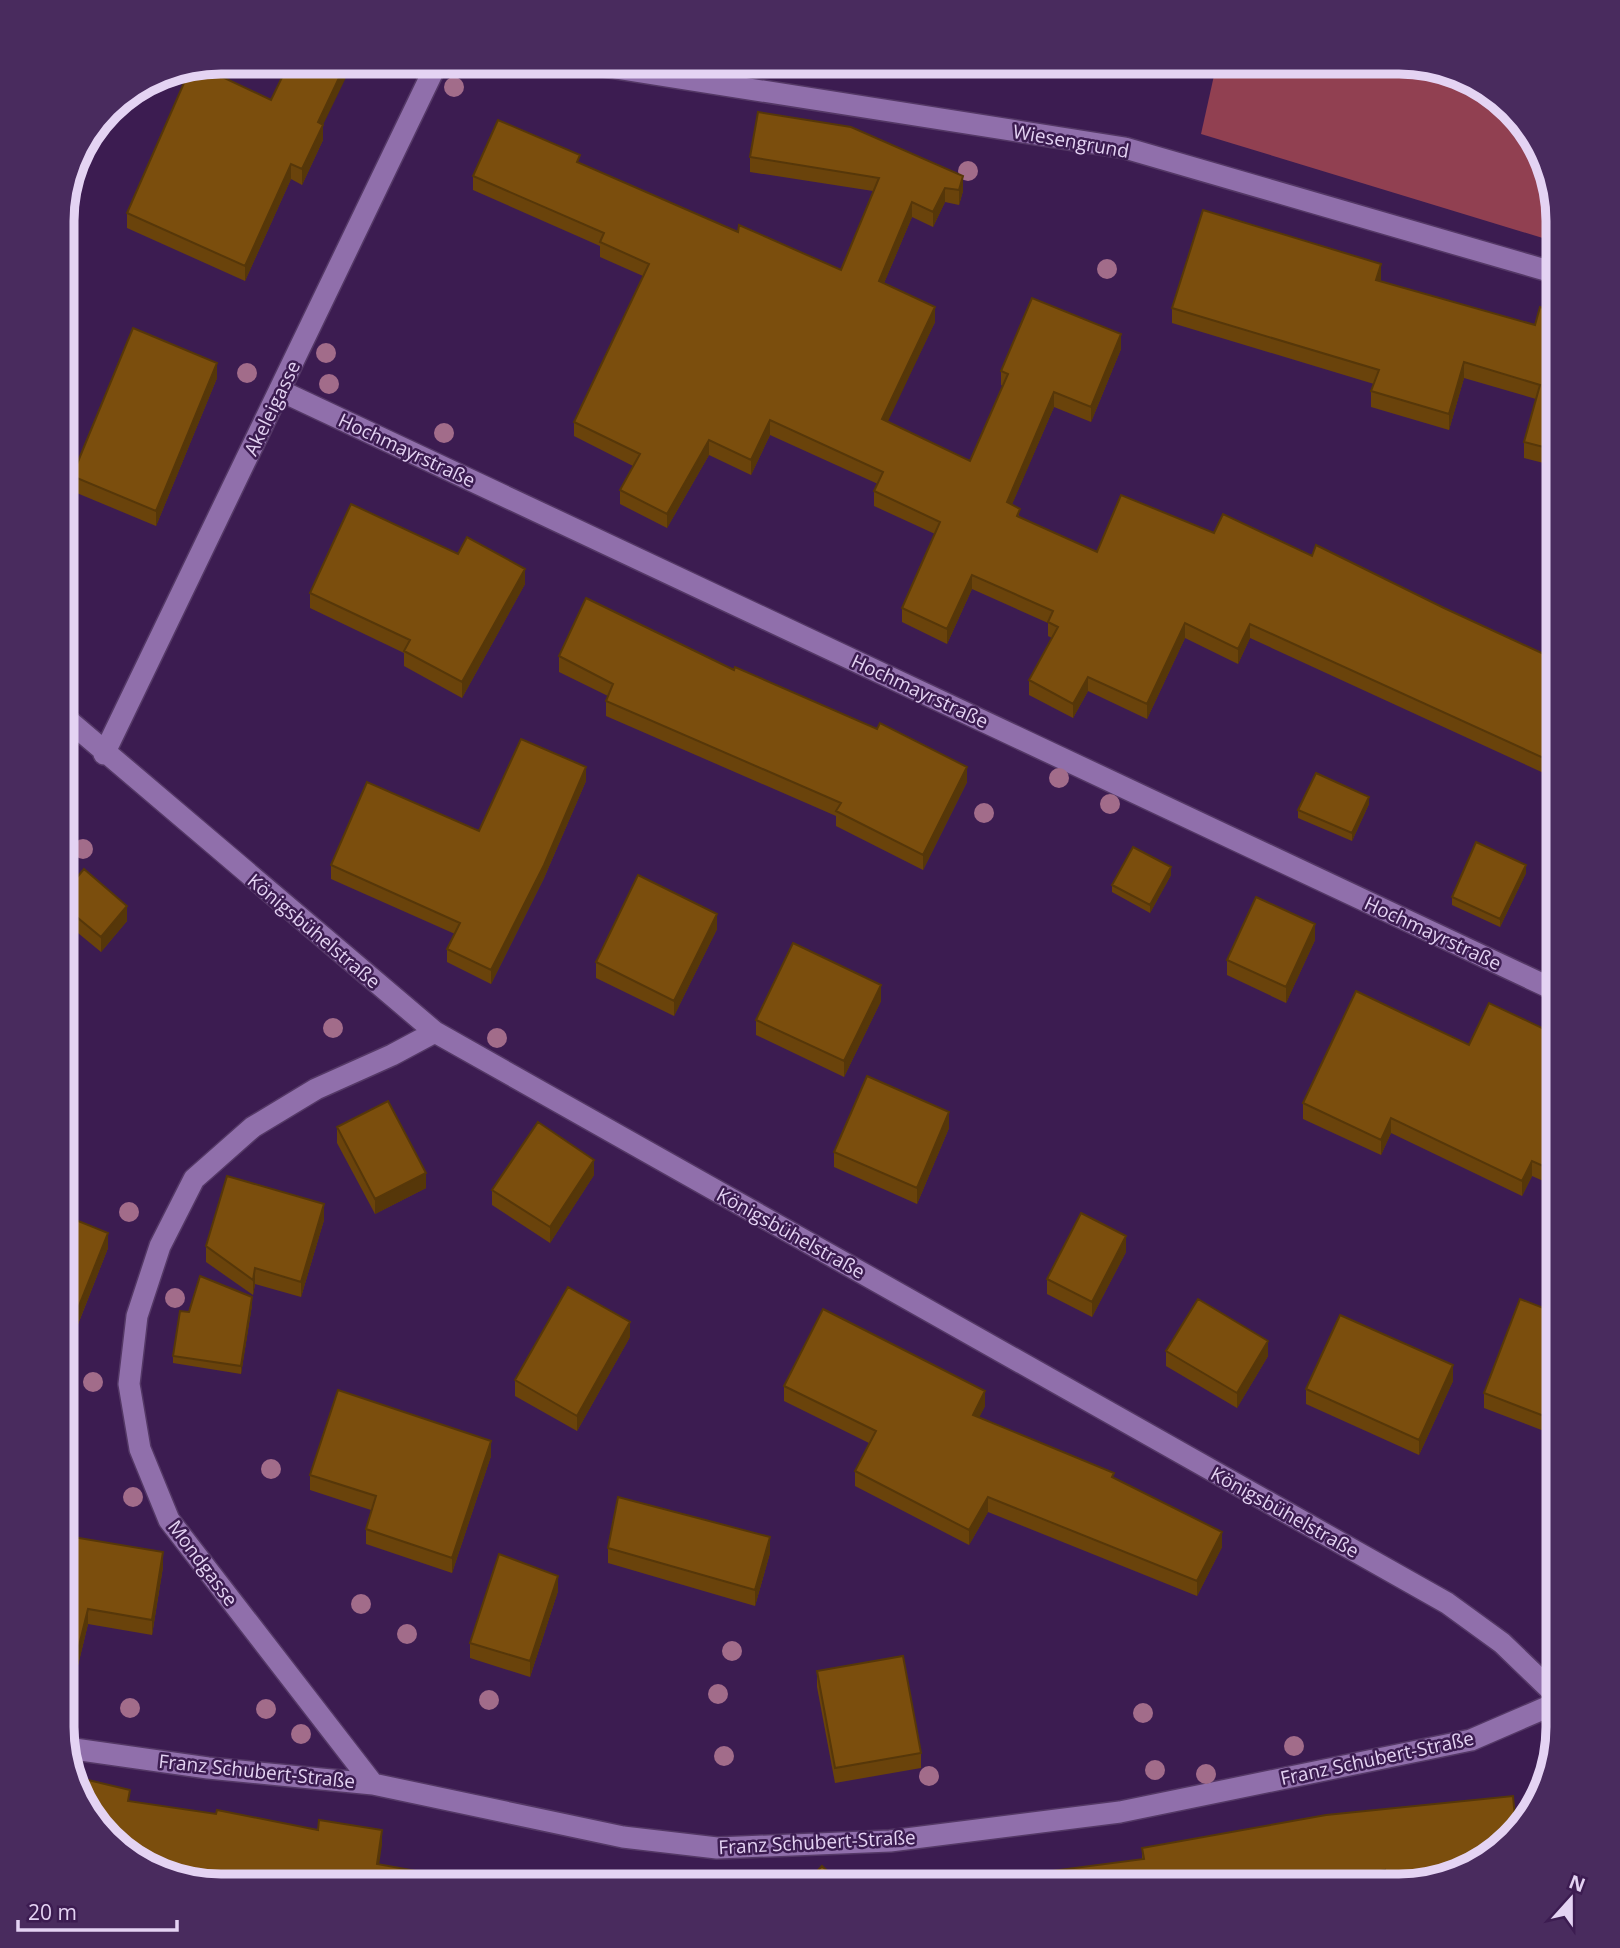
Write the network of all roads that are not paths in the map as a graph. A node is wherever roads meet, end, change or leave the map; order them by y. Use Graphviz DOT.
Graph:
graph roads {
  1 [pos="432,74"];
  2 [pos="653,74"];
  3 [pos="1546,270"];
  4 [pos="281,390"];
  5 [pos="74,727"];
  6 [pos="104,754"];
  7 [pos="1546,986"];
  8 [pos="435,1032"];
  9 [pos="1546,1687"];
  10 [pos="1546,1706"];
  11 [pos="76,1749"];
  12 [pos="373,1784"];
  1 -- 4 [label="street, Akeleigasse"];
  2 -- 3 [label="street, Wiesengrund"];
  4 -- 6 [label="street, Akeleigasse"];
  4 -- 7 [label="street, Hochmayrstraße"];
  5 -- 6 [label="street, Königsbühelstraße"];
  6 -- 8 [label="street, Königsbühelstraße"];
  8 -- 9 [label="street, Königsbühelstraße"];
  8 -- 12 [label="street, Mondgasse"];
  10 -- 12 [label="street, Franz Schubert-Straße"];
  11 -- 12 [label="street, Franz Schubert-Straße"];
}
